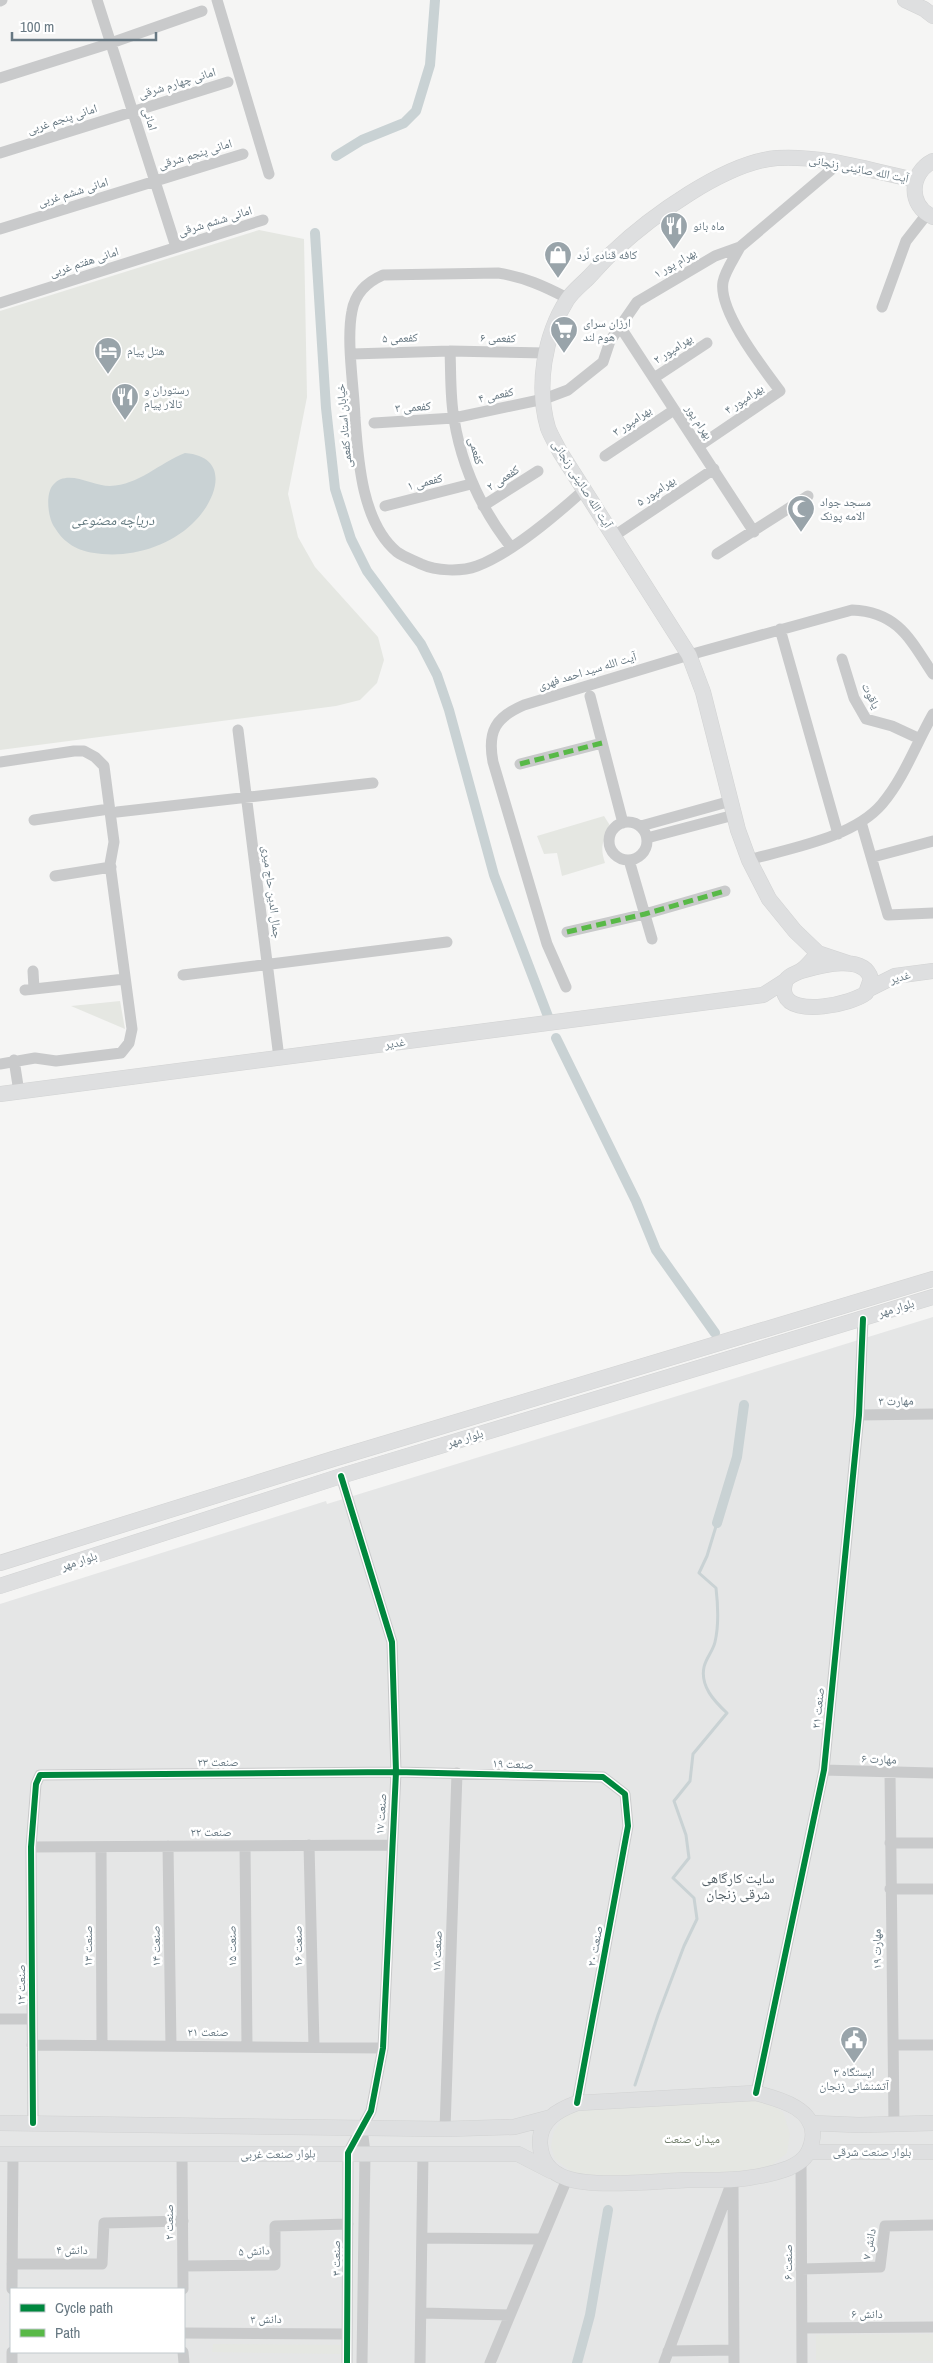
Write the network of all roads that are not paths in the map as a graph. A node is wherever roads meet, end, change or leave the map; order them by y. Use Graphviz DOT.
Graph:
graph roads {
  1 [pos="97,0"];
  2 [pos="217,0"];
  3 [pos="905,0"];
  4 [pos="202,11"];
  5 [pos="933,16"];
  6 [pos="111,43"];
  7 [pos="0,78"];
  8 [pos="228,82"];
  9 [pos="133,111"];
  10 [pos="0,153"];
  11 [pos="243,154"];
  12 [pos="932,160"];
  13 [pos="838,164"];
  14 [pos="269,174"];
  15 [pos="916,180"];
  16 [pos="155,181"];
  17 [pos="930,216"];
  18 [pos="262,220"];
  19 [pos="0,230"];
  20 [pos="176,247"];
  21 [pos="740,247"];
  22 [pos="567,298"];
  23 [pos="0,303"];
  24 [pos="882,307"];
  25 [pos="621,328"];
  26 [pos="707,343"];
  27 [pos="450,350"];
  28 [pos="546,352"];
  29 [pos="352,354"];
  30 [pos="654,378"];
  31 [pos="544,399"];
  32 [pos="674,410"];
  33 [pos="454,418"];
  34 [pos="374,423"];
  35 [pos="698,446"];
  36 [pos="605,456"];
  37 [pos="714,469"];
  38 [pos="538,471"];
  39 [pos="471,484"];
  40 [pos="585,489"];
  41 [pos="808,496"];
  42 [pos="385,506"];
  43 [pos="482,506"];
  44 [pos="754,532"];
  45 [pos="614,536"];
  46 [pos="511,547"];
  47 [pos="717,554"];
  48 [pos="780,629"];
  49 [pos="689,655"];
  50 [pos="842,659"];
  51 [pos="933,674"];
  52 [pos="590,696"];
  53 [pos="933,714"];
  54 [pos="238,730"];
  55 [pos="920,739"];
  56 [pos="602,743"];
  57 [pos="0,762"];
  58 [pos="520,764"];
  59 [pos="373,783"];
  60 [pos="246,797"];
  61 [pos="733,808"];
  62 [pos="113,810"];
  63 [pos="34,820"];
  64 [pos="861,822"];
  65 [pos="623,823"];
  66 [pos="640,826"];
  67 [pos="838,834"];
  68 [pos="647,838"];
  69 [pos="933,841"];
  70 [pos="873,857"];
  71 [pos="629,860"];
  72 [pos="749,860"];
  73 [pos="111,867"];
  74 [pos="55,876"];
  75 [pos="726,891"];
  76 [pos="933,913"];
  77 [pos="645,914"];
  78 [pos="567,932"];
  79 [pos="652,939"];
  80 [pos="447,942"];
  81 [pos="818,953"];
  82 [pos="851,964"];
  83 [pos="268,965"];
  84 [pos="867,970"];
  85 [pos="33,971"];
  86 [pos="801,971"];
  87 [pos="933,971"];
  88 [pos="183,975"];
  89 [pos="895,976"];
  90 [pos="126,979"];
  91 [pos="785,981"];
  92 [pos="566,987"];
  93 [pos="869,989"];
  94 [pos="764,995"];
  95 [pos="787,999"];
  96 [pos="279,1058"];
  97 [pos="14,1060"];
  98 [pos="0,1064"];
  99 [pos="19,1092"];
  100 [pos="0,1094"];
  101 [pos="933,1279"];
  102 [pos="933,1297"];
  103 [pos="862,1319"];
  104 [pos="690,1352"];
  105 [pos="695,1369"];
  106 [pos="933,1414"];
  107 [pos="859,1415"];
  108 [pos="341,1476"];
  109 [pos="0,1563"];
  110 [pos="0,1586"];
  111 [pos="824,1770"];
  112 [pos="396,1772"];
  113 [pos="457,1773"];
  114 [pos="890,1773"];
  115 [pos="933,1773"];
  116 [pos="40,1775"];
  117 [pos="625,1794"];
  118 [pos="890,1843"];
  119 [pos="933,1844"];
  120 [pos="391,1845"];
  121 [pos="168,1846"];
  122 [pos="245,1846"];
  123 [pos="310,1846"];
  124 [pos="31,1847"];
  125 [pos="101,1847"];
  126 [pos="890,1889"];
  127 [pos="933,1889"];
  128 [pos="0,2019"];
  129 [pos="32,2019"];
  130 [pos="32,2045"];
  131 [pos="102,2045"];
  132 [pos="893,2045"];
  133 [pos="933,2045"];
  134 [pos="171,2046"];
  135 [pos="247,2046"];
  136 [pos="314,2046"];
  137 [pos="383,2048"];
  138 [pos="756,2093"];
  139 [pos="578,2103"];
  140 [pos="548,2118"];
  141 [pos="0,2122"];
  142 [pos="33,2123"];
  143 [pos="811,2123"];
  144 [pos="933,2123"];
  145 [pos="894,2124"];
  146 [pos="362,2128"];
  147 [pos="445,2129"];
  148 [pos="933,2152"];
  149 [pos="348,2153"];
  150 [pos="365,2153"];
  151 [pos="6,2154"];
  152 [pos="423,2154"];
  153 [pos="182,2155"];
  154 [pos="806,2157"];
  155 [pos="551,2171"];
  156 [pos="567,2179"];
  157 [pos="733,2179"];
  158 [pos="182,2221"];
  159 [pos="348,2224"];
  160 [pos="933,2225"];
  161 [pos="422,2238"];
  162 [pos="541,2239"];
  163 [pos="12,2264"];
  164 [pos="183,2266"];
  165 [pos="801,2269"];
  166 [pos="12,2288"];
  167 [pos="183,2288"];
  168 [pos="421,2313"];
  169 [pos="510,2315"];
  170 [pos="933,2327"];
  171 [pos="802,2328"];
  172 [pos="185,2333"];
  173 [pos="348,2334"];
  174 [pos="734,2350"];
  175 [pos="668,2351"];
  176 [pos="347,2363"];
  177 [pos="362,2363"];
  178 [pos="420,2363"];
  179 [pos="490,2363"];
  180 [pos="664,2363"];
  181 [pos="734,2363"];
  182 [pos="802,2363"];
  1 -- 6 [label="street, امانی"];
  2 -- 14 [label="street"];
  3 -- 5 [label="main road"];
  4 -- 6 [label="street"];
  6 -- 7 [label="street"];
  6 -- 9 [label="street, امانی"];
  8 -- 9 [label="street, امانی چهارم شرقی"];
  9 -- 10 [label="street, امانی پنجم غربی"];
  9 -- 16 [label="street, امانی"];
  11 -- 16 [label="street, امانی پنجم شرقی"];
  12 -- 15 [label="main road"];
  13 -- 15 [label="main road, آیت الله صائینی زنجانی"];
  13 -- 21 [label="street, بهرام پور ۱"];
  13 -- 22 [label="main road, آیت الله صائینی زنجانی"];
  15 -- 17 [label="main road"];
  16 -- 19 [label="street, امانی ششم غربی"];
  16 -- 20 [label="street, امانی"];
  17 -- 24 [label="street"];
  18 -- 20 [label="street, امانی ششم شرقی"];
  20 -- 23 [label="street, امانی هفتم غربی"];
  21 -- 25 [label="street, بهرام پور ۱"];
  21 -- 35 [label="street, بهرامپور ۴"];
  22 -- 28 [label="main road, آیت الله صائینی زنجانی"];
  22 -- 29 [label="street, خیابان استاد کفعمی"];
  25 -- 30 [label="street, بهرام پور"];
  25 -- 31 [label="street, بهرام پور ۱"];
  26 -- 30 [label="street, بهرامپور ۲"];
  27 -- 28 [label="street, کفعمی ۶"];
  27 -- 29 [label="street, کفعمی ۵"];
  27 -- 33 [label="street, کفعمی"];
  28 -- 31 [label="main road, آیت الله صائینی زنجانی"];
  29 -- 46 [label="street, خیابان استاد کفعمی"];
  30 -- 32 [label="street, بهرام پور"];
  31 -- 33 [label="street, کفعمی ۴"];
  31 -- 40 [label="main road, آیت الله صائینی زنجانی"];
  32 -- 35 [label="street, بهرام پور"];
  32 -- 36 [label="street, بهرامپور ۳"];
  33 -- 34 [label="street, کفعمی ۳"];
  33 -- 39 [label="street, کفعمی"];
  35 -- 37 [label="street, بهرام پور"];
  37 -- 44 [label="street, بهرام پور"];
  37 -- 45 [label="street, بهرامپور ۵"];
  38 -- 43 [label="street, کفعمی ۲"];
  39 -- 42 [label="street, کفعمی ۱"];
  39 -- 43 [label="street, کفعمی"];
  40 -- 45 [label="main road, آیت الله صائینی زنجانی"];
  40 -- 46 [label="street, خیابان استاد کفعمی"];
  41 -- 44 [label="street"];
  43 -- 46 [label="street, کفعمی"];
  44 -- 47 [label="street"];
  45 -- 49 [label="main road, آیت الله صائینی زنجانی"];
  48 -- 49 [label="street, آیت الله سید احمد فهری"];
  48 -- 51 [label="street, آیت الله سید احمد فهری"];
  48 -- 67 [label="street"];
  49 -- 61 [label="main road, آیت الله صائینی زنجانی"];
  49 -- 92 [label="street, آیت الله سید احمد فهری"];
  50 -- 55 [label="street, یاقوت"];
  52 -- 56 [label="street"];
  53 -- 55 [label="street"];
  54 -- 60 [label="street, جمال الدین حاج میری"];
  55 -- 64 [label="street"];
  56 -- 58 [label="street"];
  56 -- 65 [label="street"];
  57 -- 62 [label="street"];
  59 -- 60 [label="street"];
  60 -- 62 [label="street"];
  60 -- 83 [label="street, جمال الدین حاج میری"];
  61 -- 66 [label="street"];
  61 -- 68 [label="street"];
  61 -- 72 [label="main road, آیت الله صائینی زنجانی"];
  62 -- 63 [label="street"];
  62 -- 73 [label="street"];
  64 -- 67 [label="street"];
  64 -- 70 [label="street"];
  65 -- 66 [label="street"];
  65 -- 71 [label="street"];
  66 -- 68 [label="street"];
  67 -- 72 [label="street"];
  68 -- 71 [label="street"];
  69 -- 70 [label="street"];
  70 -- 76 [label="street"];
  71 -- 77 [label="street"];
  72 -- 81 [label="main road, آیت الله صائینی زنجانی"];
  73 -- 74 [label="street"];
  73 -- 90 [label="street"];
  75 -- 77 [label="street"];
  77 -- 78 [label="street"];
  77 -- 79 [label="street"];
  80 -- 83 [label="street"];
  81 -- 82 [label="main road, آیت الله صائینی زنجانی"];
  81 -- 86 [label="main road"];
  82 -- 84 [label="main road, آیت الله صائینی زنجانی"];
  82 -- 86 [label="main road"];
  83 -- 88 [label="street"];
  83 -- 96 [label="street, جمال الدین حاج میری"];
  84 -- 89 [label="main road, آیت الله صائینی زنجانی"];
  84 -- 93 [label="main road"];
  85 -- 90 [label="street"];
  86 -- 91 [label="main road, غدیر"];
  87 -- 89 [label="main road, غدیر"];
  89 -- 93 [label="main road, غدیر"];
  90 -- 97 [label="street"];
  91 -- 94 [label="main road, غدیر"];
  91 -- 95 [label="main road"];
  93 -- 95 [label="main road, غدیر"];
  94 -- 95 [label="main road, غدیر"];
  94 -- 96 [label="main road, غدیر"];
  96 -- 99 [label="main road, غدیر"];
  97 -- 98 [label="street"];
  97 -- 99 [label="street"];
  99 -- 100 [label="main road, غدیر"];
  101 -- 104 [label="main road, بلوار مهر"];
  102 -- 103 [label="main road, بلوار مهر"];
  103 -- 105 [label="main road, بلوار مهر"];
  103 -- 107 [label="street, صنعت ۲۱"];
  104 -- 105 [label="main road"];
  104 -- 109 [label="main road, بلوار مهر"];
  105 -- 108 [label="main road, بلوار مهر"];
  106 -- 107 [label="street, مهارت ۳"];
  107 -- 111 [label="street, صنعت ۲۱"];
  108 -- 110 [label="main road, بلوار مهر"];
  108 -- 112 [label="street, صنعت ۱۷"];
  111 -- 114 [label="street, مهارت ۶"];
  111 -- 138 [label="street, صنعت ۲۱"];
  112 -- 113 [label="street, صنعت ۱۹"];
  112 -- 116 [label="street, صنعت ۲۳"];
  112 -- 120 [label="street, صنعت ۱۷"];
  113 -- 117 [label="street, صنعت ۱۹"];
  113 -- 147 [label="street, صنعت ۱۸"];
  114 -- 115 [label="street, مهارت ۶"];
  114 -- 118 [label="street, مهارت ۱۹"];
  116 -- 124 [label="street, صنعت ۱۲"];
  117 -- 139 [label="street, صنعت ۲۰"];
  118 -- 119 [label="street"];
  118 -- 126 [label="street, مهارت ۱۹"];
  120 -- 123 [label="street, صنعت ۲۲"];
  120 -- 137 [label="street, صنعت ۱۷"];
  121 -- 122 [label="street, صنعت ۲۲"];
  121 -- 125 [label="street, صنعت ۲۲"];
  121 -- 134 [label="street, صنعت ۱۴"];
  122 -- 123 [label="street, صنعت ۲۲"];
  122 -- 135 [label="street, صنعت ۱۵"];
  123 -- 136 [label="street, صنعت ۱۶"];
  124 -- 125 [label="street, صنعت ۲۲"];
  124 -- 129 [label="street, صنعت ۱۲"];
  125 -- 131 [label="street, صنعت ۱۳"];
  126 -- 127 [label="street"];
  126 -- 132 [label="street, مهارت ۱۹"];
  128 -- 129 [label="street"];
  129 -- 130 [label="street, صنعت ۱۲"];
  130 -- 131 [label="street, صنعت ۲۱"];
  130 -- 142 [label="street, صنعت ۱۲"];
  131 -- 134 [label="street, صنعت ۲۱"];
  132 -- 133 [label="street"];
  132 -- 145 [label="street, مهارت ۱۹"];
  134 -- 135 [label="street, صنعت ۲۱"];
  135 -- 136 [label="street, صنعت ۲۱"];
  136 -- 137 [label="street, صنعت ۲۱"];
  137 -- 146 [label="street, صنعت ۱۷"];
  138 -- 139 [label="main road"];
  138 -- 143 [label="main road"];
  139 -- 140 [label="main road"];
  140 -- 147 [label="main road"];
  140 -- 155 [label="main road"];
  141 -- 142 [label="main road"];
  142 -- 146 [label="main road"];
  143 -- 145 [label="main road"];
  143 -- 154 [label="main road"];
  144 -- 145 [label="main road"];
  146 -- 147 [label="main road"];
  146 -- 149 [label="street, صنعت ۱۷"];
  146 -- 150 [label="street"];
  148 -- 154 [label="main road, بلوار صنعت شرقی"];
  149 -- 150 [label="main road, بلوار صنعت غربی"];
  149 -- 153 [label="main road, بلوار صنعت غربی"];
  149 -- 159 [label="street, صنعت ۳"];
  150 -- 152 [label="main road, بلوار صنعت غربی"];
  150 -- 177 [label="street"];
  151 -- 153 [label="main road, بلوار صنعت غربی"];
  151 -- 163 [label="street"];
  152 -- 155 [label="main road, بلوار صنعت غربی"];
  152 -- 161 [label="street"];
  153 -- 158 [label="street, صنعت ۲"];
  154 -- 157 [label="main road"];
  154 -- 165 [label="street, صنعت ۶"];
  155 -- 156 [label="main road"];
  156 -- 157 [label="main road"];
  156 -- 162 [label="street"];
  157 -- 174 [label="street"];
  157 -- 175 [label="street"];
  158 -- 163 [label="street, دانش ۴"];
  158 -- 164 [label="street, صنعت ۲"];
  159 -- 164 [label="street, دانش ۵"];
  159 -- 173 [label="street, صنعت ۳"];
  160 -- 165 [label="street, دانش ۷"];
  161 -- 162 [label="street"];
  161 -- 168 [label="street"];
  162 -- 169 [label="street"];
  163 -- 166 [label="street"];
  164 -- 167 [label="street, صنعت ۲"];
  165 -- 171 [label="street, صنعت ۶"];
  168 -- 169 [label="street"];
  168 -- 178 [label="street"];
  169 -- 179 [label="street"];
  170 -- 171 [label="street, دانش ۶"];
  171 -- 182 [label="street, صنعت ۶"];
  172 -- 173 [label="street, دانش ۳"];
  173 -- 176 [label="street, صنعت ۳"];
  174 -- 175 [label="street"];
  174 -- 181 [label="street"];
  175 -- 180 [label="street"];
}
